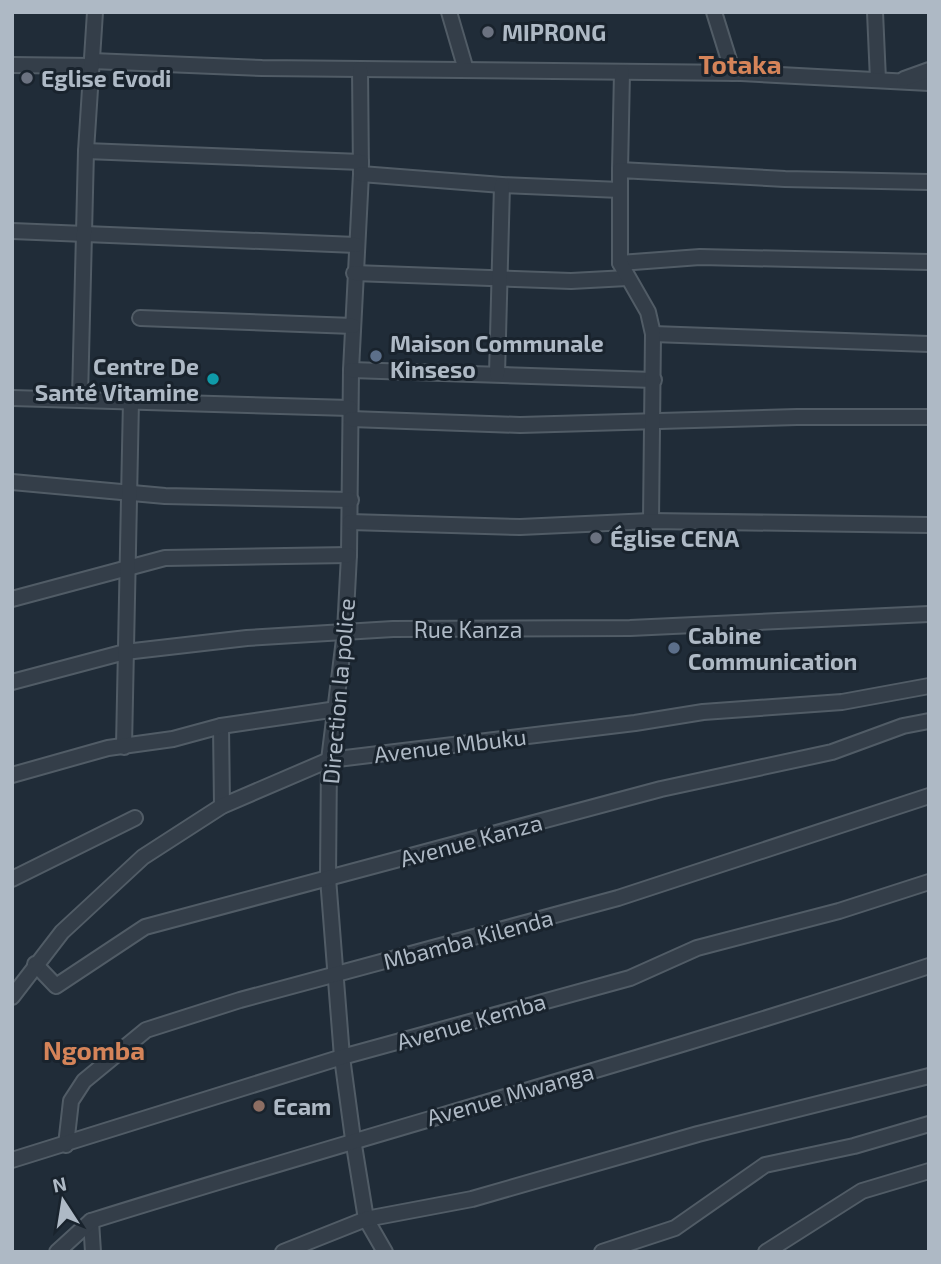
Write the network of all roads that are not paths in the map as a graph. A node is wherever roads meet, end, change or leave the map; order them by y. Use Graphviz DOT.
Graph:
graph roads {
  1 [pos="94,12"];
  2 [pos="449,12"];
  3 [pos="714,12"];
  4 [pos="875,12"];
  5 [pos="92,64"];
  6 [pos="12,65"];
  7 [pos="360,69"];
  8 [pos="466,70"];
  9 [pos="929,70"];
  10 [pos="621,72"];
  11 [pos="733,73"];
  12 [pos="878,80"];
  13 [pos="896,82"];
  14 [pos="929,83"];
  15 [pos="86,151"];
  16 [pos="361,168"];
  17 [pos="620,170"];
  18 [pos="929,182"];
  19 [pos="502,186"];
  20 [pos="620,190"];
  21 [pos="12,231"];
  22 [pos="84,233"];
  23 [pos="356,245"];
  24 [pos="929,262"];
  25 [pos="620,263"];
  26 [pos="354,273"];
  27 [pos="498,278"];
  28 [pos="627,278"];
  29 [pos="140,318"];
  30 [pos="353,326"];
  31 [pos="653,334"];
  32 [pos="929,344"];
  33 [pos="351,370"];
  34 [pos="496,374"];
  35 [pos="654,380"];
  36 [pos="12,398"];
  37 [pos="80,398"];
  38 [pos="131,400"];
  39 [pos="351,414"];
  40 [pos="929,417"];
  41 [pos="653,420"];
  42 [pos="12,482"];
  43 [pos="128,491"];
  44 [pos="351,500"];
  45 [pos="651,521"];
  46 [pos="350,522"];
  47 [pos="929,525"];
  48 [pos="349,555"];
  49 [pos="126,567"];
  50 [pos="12,599"];
  51 [pos="929,614"];
  52 [pos="345,631"];
  53 [pos="125,652"];
  54 [pos="12,682"];
  55 [pos="929,686"];
  56 [pos="337,709"];
  57 [pos="929,721"];
  58 [pos="221,726"];
  59 [pos="124,747"];
  60 [pos="329,760"];
  61 [pos="12,775"];
  62 [pos="929,796"];
  63 [pos="222,806"];
  64 [pos="135,818"];
  65 [pos="328,878"];
  66 [pos="12,879"];
  67 [pos="929,882"];
  68 [pos="35,964"];
  69 [pos="929,966"];
  70 [pos="336,974"];
  71 [pos="12,997"];
  72 [pos="342,1057"];
  73 [pos="929,1076"];
  74 [pos="929,1124"];
  75 [pos="354,1139"];
  76 [pos="66,1145"];
  77 [pos="12,1160"];
  78 [pos="929,1171"];
  79 [pos="366,1219"];
  80 [pos="90,1221"];
  81 [pos="57,1252"];
  82 [pos="93,1252"];
  83 [pos="283,1252"];
  84 [pos="385,1252"];
  85 [pos="602,1252"];
  86 [pos="766,1252"];
  1 -- 5 [label="street"];
  2 -- 8 [label="street"];
  3 -- 11 [label="street"];
  4 -- 12 [label="street"];
  5 -- 6 [label="street"];
  5 -- 7 [label="street"];
  5 -- 15 [label="street"];
  7 -- 8 [label="street"];
  7 -- 16 [label="street, Direction la police"];
  8 -- 10 [label="street"];
  9 -- 13 [label="street"];
  10 -- 11 [label="street"];
  10 -- 17 [label="street"];
  11 -- 12 [label="street"];
  12 -- 13 [label="street"];
  13 -- 14 [label="street"];
  15 -- 16 [label="street"];
  15 -- 22 [label="street"];
  16 -- 19 [label="street"];
  16 -- 23 [label="street, Direction la police"];
  17 -- 18 [label="street"];
  17 -- 20 [label="street"];
  19 -- 20 [label="street"];
  19 -- 27 [label="street"];
  20 -- 25 [label="street"];
  21 -- 22 [label="street"];
  22 -- 23 [label="street"];
  22 -- 37 [label="street"];
  23 -- 26 [label="street, Direction la police"];
  24 -- 25 [label="street"];
  25 -- 28 [label="street"];
  26 -- 27 [label="street"];
  26 -- 30 [label="street, Direction la police"];
  27 -- 28 [label="street"];
  27 -- 34 [label="street"];
  28 -- 31 [label="street"];
  29 -- 30 [label="street"];
  30 -- 33 [label="street, Direction la police"];
  31 -- 32 [label="street"];
  31 -- 35 [label="street"];
  33 -- 34 [label="street"];
  33 -- 39 [label="street, Direction la police"];
  34 -- 35 [label="street"];
  35 -- 41 [label="street"];
  36 -- 37 [label="street"];
  37 -- 38 [label="street"];
  38 -- 39 [label="street"];
  38 -- 43 [label="street"];
  39 -- 41 [label="street"];
  39 -- 44 [label="street, Direction la police"];
  40 -- 41 [label="street"];
  41 -- 45 [label="street"];
  42 -- 43 [label="street"];
  43 -- 44 [label="street"];
  43 -- 49 [label="street"];
  44 -- 46 [label="street, Direction la police"];
  45 -- 46 [label="street"];
  45 -- 47 [label="street"];
  46 -- 48 [label="street, Direction la police"];
  48 -- 49 [label="street"];
  48 -- 52 [label="street, Direction la police"];
  49 -- 50 [label="street"];
  49 -- 53 [label="street"];
  51 -- 52 [label="street, Rue Kanza"];
  52 -- 53 [label="street, Rue Kanza"];
  52 -- 56 [label="street, Direction la police"];
  53 -- 54 [label="street, Rue Kanza"];
  53 -- 59 [label="street"];
  55 -- 60 [label="street, Avenue Mbuku"];
  56 -- 58 [label="street"];
  56 -- 60 [label="street, Direction la police"];
  57 -- 65 [label="street, Avenue Kanza"];
  58 -- 59 [label="street"];
  58 -- 63 [label="street"];
  59 -- 61 [label="street"];
  60 -- 63 [label="street, Avenue Mbuku"];
  60 -- 65 [label="street, Direction la police"];
  62 -- 70 [label="street, Mbamba Kilenda"];
  63 -- 68 [label="street, Avenue Mbuku"];
  64 -- 66 [label="street"];
  65 -- 68 [label="street, Avenue Kanza"];
  65 -- 70 [label="street, Direction la police"];
  67 -- 72 [label="street, Avenue Kemba"];
  68 -- 71 [label="street, Avenue Mbuku"];
  69 -- 75 [label="street, Avenue Mwanga"];
  70 -- 72 [label="street, Direction la police"];
  70 -- 76 [label="street, Mbamba Kilenda"];
  72 -- 75 [label="street, Direction la police"];
  72 -- 76 [label="street, Avenue Kemba"];
  73 -- 79 [label="street"];
  74 -- 85 [label="street"];
  75 -- 79 [label="street, Direction la police"];
  75 -- 80 [label="street, Avenue Mwanga"];
  76 -- 77 [label="street, Avenue Kemba"];
  78 -- 86 [label="street"];
  79 -- 83 [label="street"];
  79 -- 84 [label="street, Direction la police"];
  80 -- 81 [label="street"];
  80 -- 82 [label="street"];
}
